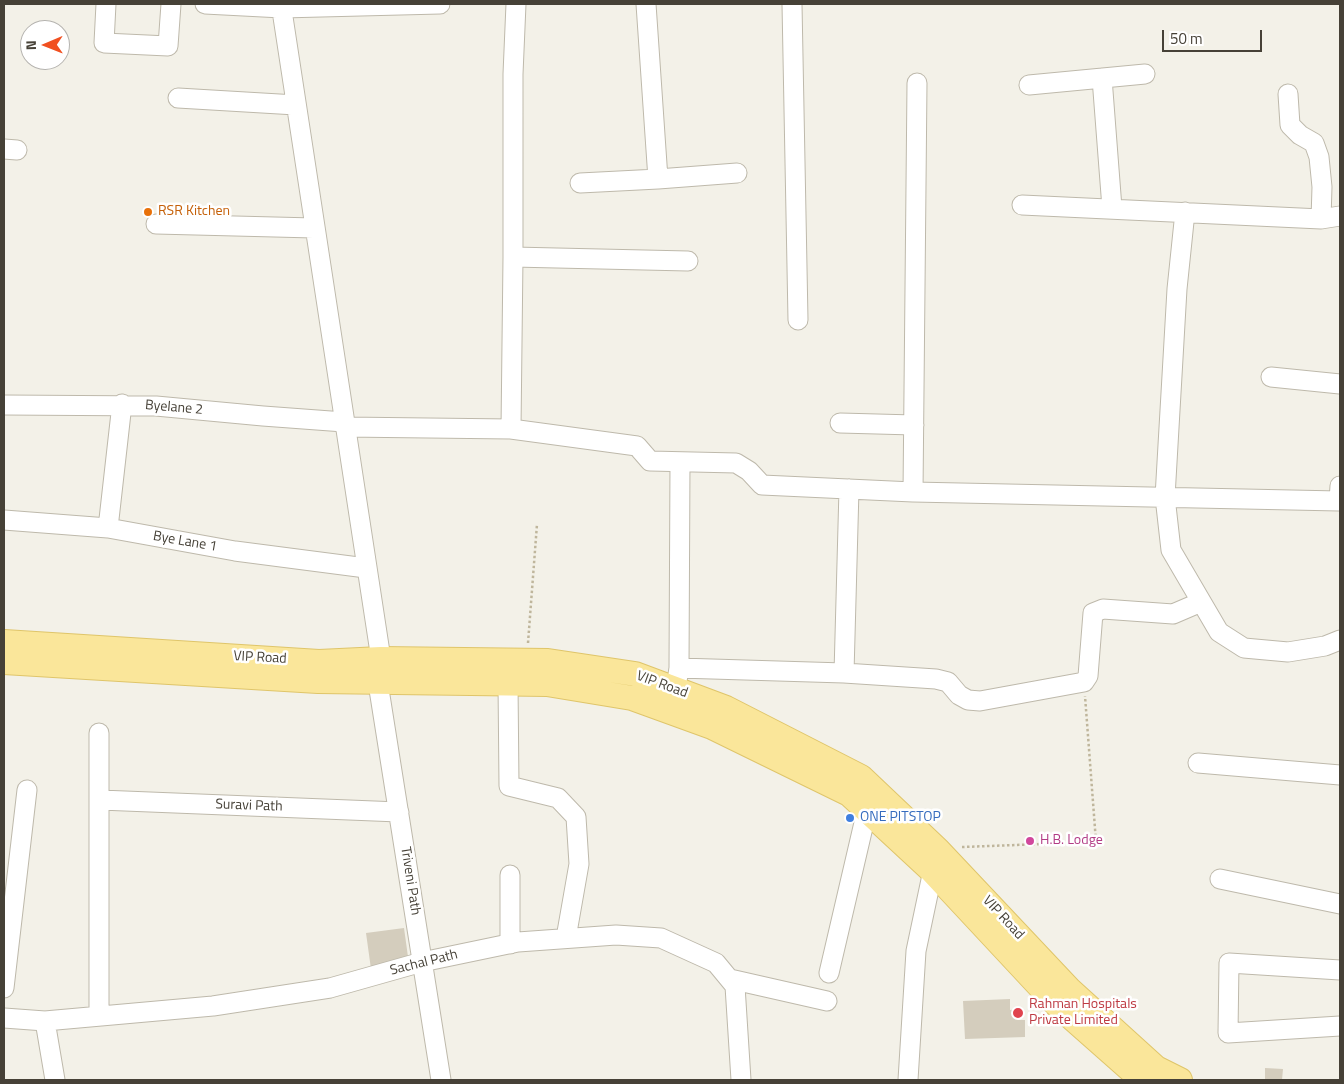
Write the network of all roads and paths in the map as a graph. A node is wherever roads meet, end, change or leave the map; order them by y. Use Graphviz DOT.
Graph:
graph roads {
  1 [pos="106,4"];
  2 [pos="171,4"];
  3 [pos="205,4"];
  4 [pos="440,4"];
  5 [pos="516,4"];
  6 [pos="646,4"];
  7 [pos="792,4"];
  8 [pos="282,6"];
  9 [pos="1144,74"];
  10 [pos="1102,78"];
  11 [pos="918,83"];
  12 [pos="1029,86"];
  13 [pos="1288,94"];
  14 [pos="178,98"];
  15 [pos="296,105"];
  16 [pos="737,173"];
  17 [pos="658,179"];
  18 [pos="580,183"];
  19 [pos="1022,205"];
  20 [pos="1112,208"];
  21 [pos="1185,212"];
  22 [pos="1340,216"];
  23 [pos="1320,219"];
  24 [pos="156,224"];
  25 [pos="314,228"];
  26 [pos="513,257"];
  27 [pos="688,261"];
  28 [pos="798,320"];
  29 [pos="1271,377"];
  30 [pos="1340,384"];
  31 [pos="122,404"];
  32 [pos="4,405"];
  33 [pos="840,423"];
  34 [pos="344,424"];
  35 [pos="914,425"];
  36 [pos="511,430"];
  37 [pos="680,462"];
  38 [pos="1340,486"];
  39 [pos="849,489"];
  40 [pos="913,492"];
  41 [pos="1165,497"];
  42 [pos="4,520"];
  43 [pos="538,524"];
  44 [pos="108,528"];
  45 [pos="366,568"];
  46 [pos="1201,602"];
  47 [pos="1340,640"];
  48 [pos="4,642"];
  49 [pos="527,647"];
  50 [pos="381,660"];
  51 [pos="4,662"];
  52 [pos="844,673"];
  53 [pos="678,679"];
  54 [pos="1084,682"];
  55 [pos="378,683"];
  56 [pos="508,683"];
  57 [pos="99,733"];
  58 [pos="1198,763"];
  59 [pos="1340,775"];
  60 [pos="27,790"];
  61 [pos="100,800"];
  62 [pos="867,810"];
  63 [pos="399,812"];
  64 [pos="962,848"];
  65 [pos="935,860"];
  66 [pos="510,875"];
  67 [pos="1220,879"];
  68 [pos="1340,904"];
  69 [pos="566,938"];
  70 [pos="510,944"];
  71 [pos="422,962"];
  72 [pos="1340,970"];
  73 [pos="829,973"];
  74 [pos="730,979"];
  75 [pos="4,988"];
  76 [pos="827,1001"];
  77 [pos="99,1016"];
  78 [pos="4,1018"];
  79 [pos="45,1021"];
  80 [pos="1340,1026"];
  81 [pos="55,1080"];
  82 [pos="441,1080"];
  83 [pos="741,1080"];
  84 [pos="908,1080"];
  85 [pos="1142,1080"];
  86 [pos="1180,1080"];
  1 -- 2 [label="street"];
  3 -- 8 [label="street"];
  4 -- 8 [label="street"];
  5 -- 26 [label="street"];
  6 -- 17 [label="street"];
  7 -- 28 [label="street"];
  8 -- 15 [label="street, Triveni Path"];
  9 -- 10 [label="street"];
  10 -- 12 [label="street"];
  10 -- 20 [label="street"];
  11 -- 35 [label="street"];
  13 -- 23 [label="street"];
  14 -- 15 [label="street"];
  15 -- 25 [label="street, Triveni Path"];
  16 -- 17 [label="street"];
  17 -- 18 [label="street"];
  19 -- 20 [label="street"];
  20 -- 21 [label="street"];
  21 -- 23 [label="street"];
  21 -- 41 [label="street"];
  22 -- 23 [label="street"];
  24 -- 25 [label="street"];
  25 -- 34 [label="street, Triveni Path"];
  26 -- 27 [label="street"];
  26 -- 36 [label="street"];
  29 -- 30 [label="street"];
  31 -- 32 [label="street, Byelane 2"];
  31 -- 34 [label="street, Byelane 2"];
  31 -- 44 [label="street"];
  33 -- 35 [label="street"];
  34 -- 36 [label="street, Byelane 2"];
  34 -- 45 [label="street, Triveni Path"];
  35 -- 40 [label="street"];
  36 -- 37 [label="street, Byelane 2"];
  37 -- 39 [label="street, Byelane 2"];
  37 -- 53 [label="street"];
  38 -- 41 [label="street, Byelane 2"];
  39 -- 40 [label="street, Byelane 2"];
  39 -- 52 [label="street"];
  40 -- 41 [label="street, Byelane 2"];
  41 -- 46 [label="street"];
  42 -- 44 [label="street, Bye Lane 1"];
  43 -- 49 [label="path"];
  44 -- 45 [label="street, Bye Lane 1"];
  45 -- 50 [label="street, Triveni Path"];
  46 -- 47 [label="street"];
  46 -- 54 [label="street"];
  48 -- 50 [label="main road, VIP Road"];
  50 -- 53 [label="main road, VIP Road"];
  50 -- 55 [label="street, Triveni Path"];
  51 -- 55 [label="main road, VIP Road"];
  52 -- 53 [label="street"];
  52 -- 54 [label="street"];
  53 -- 65 [label="main road, VIP Road"];
  54 -- 64 [label="path"];
  55 -- 56 [label="main road, VIP Road"];
  55 -- 63 [label="street, Triveni Path"];
  56 -- 62 [label="main road, VIP Road"];
  56 -- 69 [label="street"];
  57 -- 61 [label="street"];
  58 -- 59 [label="street"];
  60 -- 75 [label="street"];
  61 -- 63 [label="street, Suravi Path"];
  61 -- 77 [label="street"];
  62 -- 65 [label="main road, VIP Road"];
  62 -- 73 [label="street"];
  63 -- 71 [label="street, Triveni Path"];
  65 -- 84 [label="street"];
  65 -- 85 [label="main road, VIP Road"];
  65 -- 86 [label="main road, VIP Road"];
  66 -- 70 [label="street"];
  67 -- 68 [label="street"];
  69 -- 70 [label="street, Sachal Path"];
  69 -- 74 [label="street, Sachal Path"];
  70 -- 71 [label="street, Sachal Path"];
  71 -- 77 [label="street, Sachal Path"];
  71 -- 82 [label="street, Triveni Path"];
  72 -- 80 [label="street"];
  74 -- 76 [label="street"];
  74 -- 83 [label="street"];
  77 -- 79 [label="street, Sachal Path"];
  78 -- 79 [label="street, Sachal Path"];
  79 -- 81 [label="street"];
}
